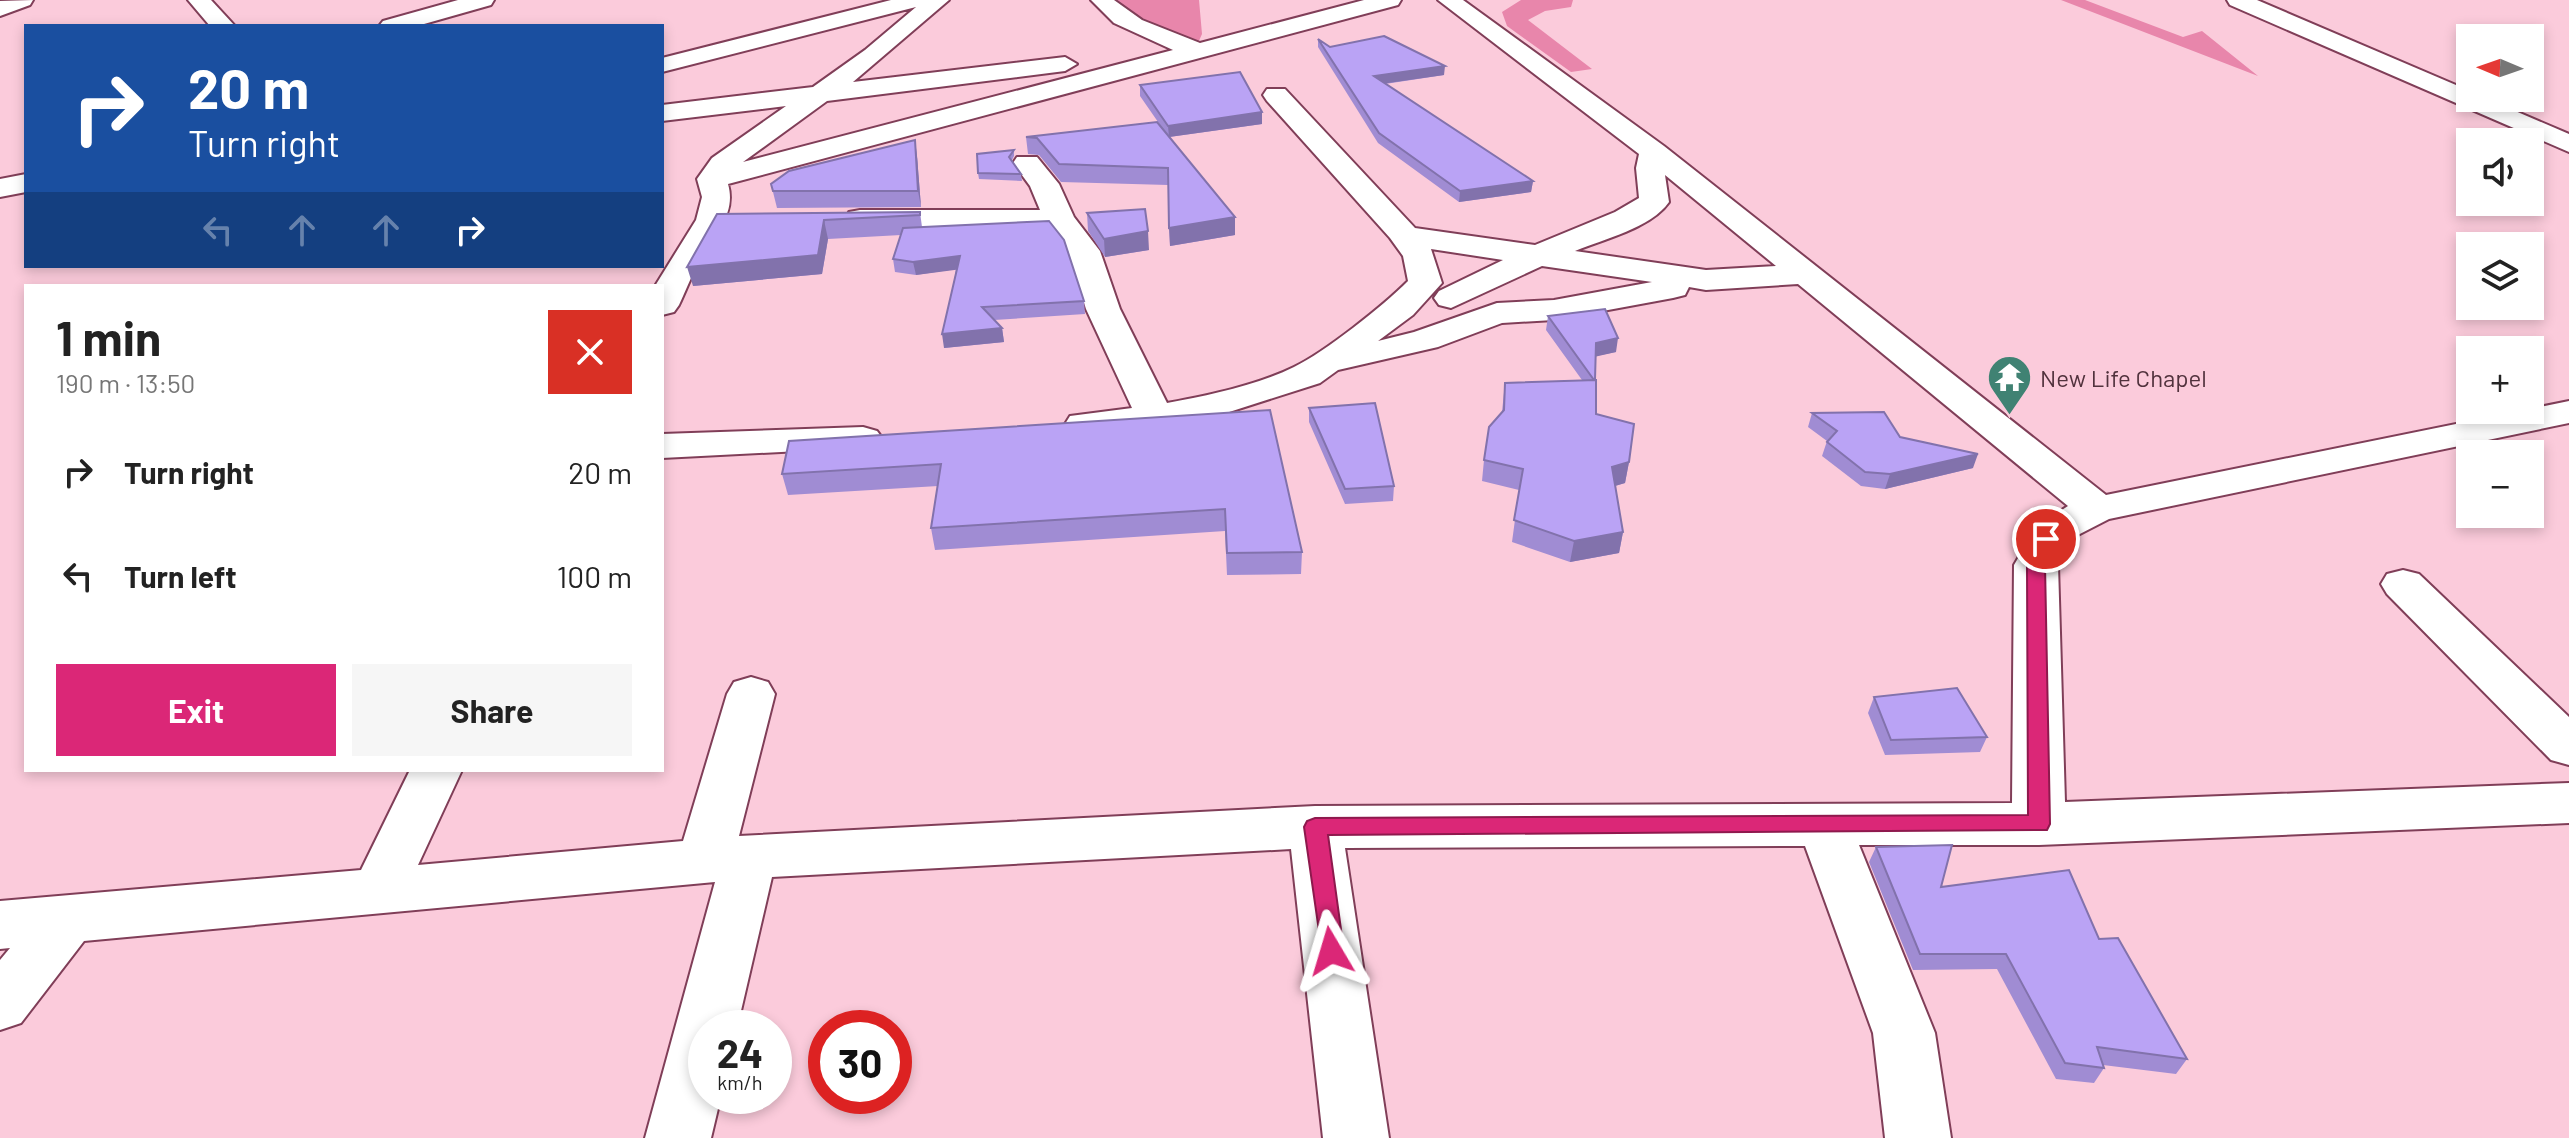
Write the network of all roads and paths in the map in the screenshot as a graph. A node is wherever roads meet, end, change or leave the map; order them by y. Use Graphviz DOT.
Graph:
graph roads {
  1 [pos="22,0"];
  2 [pos="199,0"];
  3 [pos="483,0"];
  4 [pos="918,0"];
  5 [pos="938,0"];
  6 [pos="1102,0"];
  7 [pos="1390,0"];
  8 [pos="1449,0"];
  9 [pos="2238,0"];
  10 [pos="0,9"];
  11 [pos="1252,13"];
  12 [pos="221,24"];
  13 [pos="398,24"];
  14 [pos="1229,43"];
  15 [pos="1190,54"];
  16 [pos="664,64"];
  17 [pos="822,93"];
  18 [pos="1276,95"];
  19 [pos="664,113"];
  20 [pos="2569,144"];
  21 [pos="1654,152"];
  22 [pos="1027,163"];
  23 [pos="712,179"];
  24 [pos="24,183"];
  25 [pos="0,188"];
  26 [pos="832,219"];
  27 [pos="1060,221"];
  28 [pos="1405,236"];
  29 [pos="1534,257"];
  30 [pos="1806,274"];
  31 [pos="1706,280"];
  32 [pos="1438,291"];
  33 [pos="664,301"];
  34 [pos="1484,318"];
  35 [pos="1322,365"];
  36 [pos="2569,412"];
  37 [pos="1156,417"];
  38 [pos="1057,427"];
  39 [pos="891,438"];
  40 [pos="664,446"];
  41 [pos="2098,509"];
  42 [pos="2403,584"];
  43 [pos="751,694"];
  44 [pos="2569,747"];
  45 [pos="435,772"];
  46 [pos="2569,803"];
  47 [pos="2039,824"];
  48 [pos="1824,825"];
  49 [pos="1315,827"];
  50 [pos="727,859"];
  51 [pos="378,891"];
  52 [pos="69,918"];
  53 [pos="0,925"];
  54 [pos="0,1004"];
  55 [pos="678,1138"];
  56 [pos="1356,1138"];
  57 [pos="1918,1138"];
  1 -- 10 [label="street"];
  2 -- 12 [label="street"];
  3 -- 13 [label="street"];
  4 -- 16 [label="street"];
  5 -- 17 [label="street"];
  6 -- 15 [label="street"];
  7 -- 14 [label="street"];
  8 -- 21 [label="street"];
  9 -- 20 [label="street"];
  11 -- 14 [label="street"];
  14 -- 15 [label="street"];
  15 -- 17 [label="street"];
  15 -- 23 [label="street"];
  17 -- 19 [label="street"];
  17 -- 23 [label="street"];
  18 -- 28 [label="street"];
  21 -- 29 [label="street"];
  21 -- 30 [label="street"];
  22 -- 27 [label="street"];
  23 -- 33 [label="street"];
  24 -- 25 [label="street"];
  26 -- 27 [label="street"];
  27 -- 37 [label="street"];
  28 -- 29 [label="street"];
  28 -- 32 [label="street"];
  29 -- 31 [label="street"];
  29 -- 32 [label="street"];
  30 -- 31 [label="street"];
  30 -- 41 [label="street"];
  31 -- 34 [label="street"];
  32 -- 34 [label="street"];
  32 -- 35 [label="street"];
  34 -- 35 [label="street"];
  35 -- 37 [label="street"];
  36 -- 41 [label="street"];
  37 -- 38 [label="street"];
  39 -- 40 [label="street"];
  41 -- 47 [label="street"];
  42 -- 44 [label="street"];
  43 -- 50 [label="street"];
  45 -- 51 [label="street"];
  46 -- 47 [label="street"];
  47 -- 48 [label="street"];
  48 -- 49 [label="street"];
  48 -- 57 [label="street"];
  49 -- 50 [label="street"];
  49 -- 56 [label="street"];
  50 -- 51 [label="street"];
  50 -- 55 [label="street"];
  51 -- 52 [label="street"];
  52 -- 53 [label="street"];
  52 -- 54 [label="street"];
}
